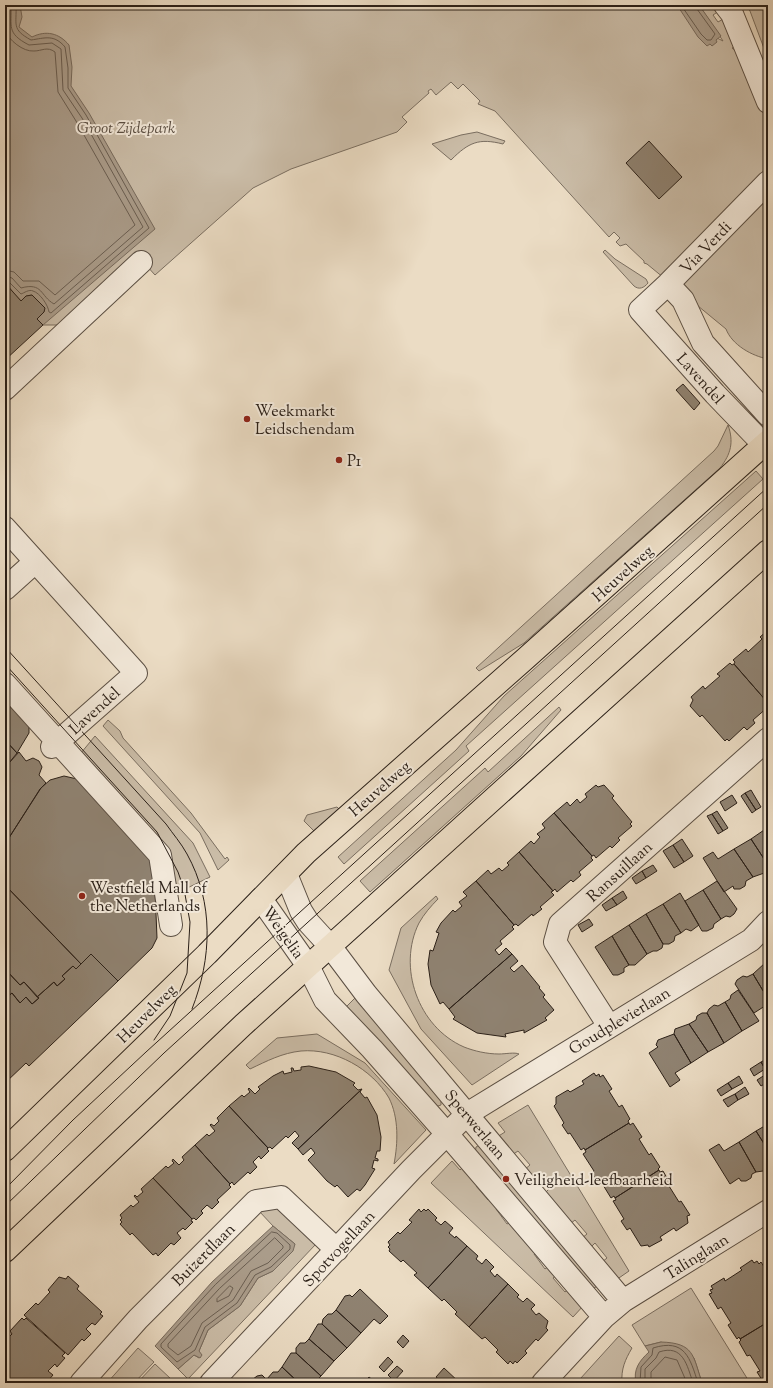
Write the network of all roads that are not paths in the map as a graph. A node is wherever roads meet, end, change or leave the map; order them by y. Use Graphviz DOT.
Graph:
graph roads {
  1 [pos="725,5"];
  2 [pos="768,102"];
  3 [pos="768,182"];
  4 [pos="141,262"];
  5 [pos="668,284"];
  6 [pos="640,310"];
  7 [pos="5,389"];
  8 [pos="768,415"];
  9 [pos="766,445"];
  10 [pos="5,528"];
  11 [pos="768,551"];
  12 [pos="35,562"];
  13 [pos="5,589"];
  14 [pos="5,684"];
  15 [pos="768,739"];
  16 [pos="55,745"];
  17 [pos="286,874"];
  18 [pos="261,899"];
  19 [pos="768,922"];
  20 [pos="171,925"];
  21 [pos="330,946"];
  22 [pos="308,966"];
  23 [pos="609,1026"];
  24 [pos="467,1114"];
  25 [pos="447,1134"];
  26 [pos="5,1150"];
  27 [pos="768,1211"];
  28 [pos="337,1250"];
  29 [pos="5,1251"];
  30 [pos="623,1301"];
  31 [pos="604,1317"];
  32 [pos="81,1383"];
  33 [pos="212,1383"];
  34 [pos="543,1383"];
  1 -- 2 [label="street"];
  3 -- 5 [label="street, Via Verdi"];
  4 -- 7 [label="street"];
  5 -- 6 [label="street, Via Verdi"];
  5 -- 8 [label="street, Lavendel"];
  6 -- 9 [label="street, Lavendel"];
  9 -- 17 [label="main road, Heuvelweg"];
  10 -- 12 [label="street"];
  11 -- 21 [label="main road"];
  12 -- 13 [label="street"];
  12 -- 16 [label="street, Lavendel"];
  14 -- 16 [label="street"];
  15 -- 23 [label="street, Ransuillaan"];
  16 -- 20 [label="street"];
  17 -- 18 [label="main road, Heuvelweg"];
  17 -- 21 [label="street, Weigelia"];
  18 -- 22 [label="street, Weigelia"];
  18 -- 26 [label="main road, Heuvelweg"];
  19 -- 23 [label="street, Goudplevierlaan"];
  21 -- 22 [label="main road"];
  21 -- 24 [label="street, Sperwerlaan"];
  22 -- 25 [label="street, Sperwerlaan"];
  22 -- 29 [label="main road"];
  23 -- 24 [label="street, Goudplevierlaan"];
  24 -- 25 [label="street, Spotvogellaan"];
  24 -- 30 [label="street, Sperwerlaan"];
  25 -- 28 [label="street, Spotvogellaan"];
  25 -- 31 [label="street, Sperwerlaan"];
  27 -- 30 [label="street, Talinglaan"];
  28 -- 32 [label="street, Buizerdlaan"];
  28 -- 33 [label="street, Spotvogellaan"];
  30 -- 31 [label="street, Talinglaan"];
  31 -- 34 [label="street, Talinglaan"];
}
